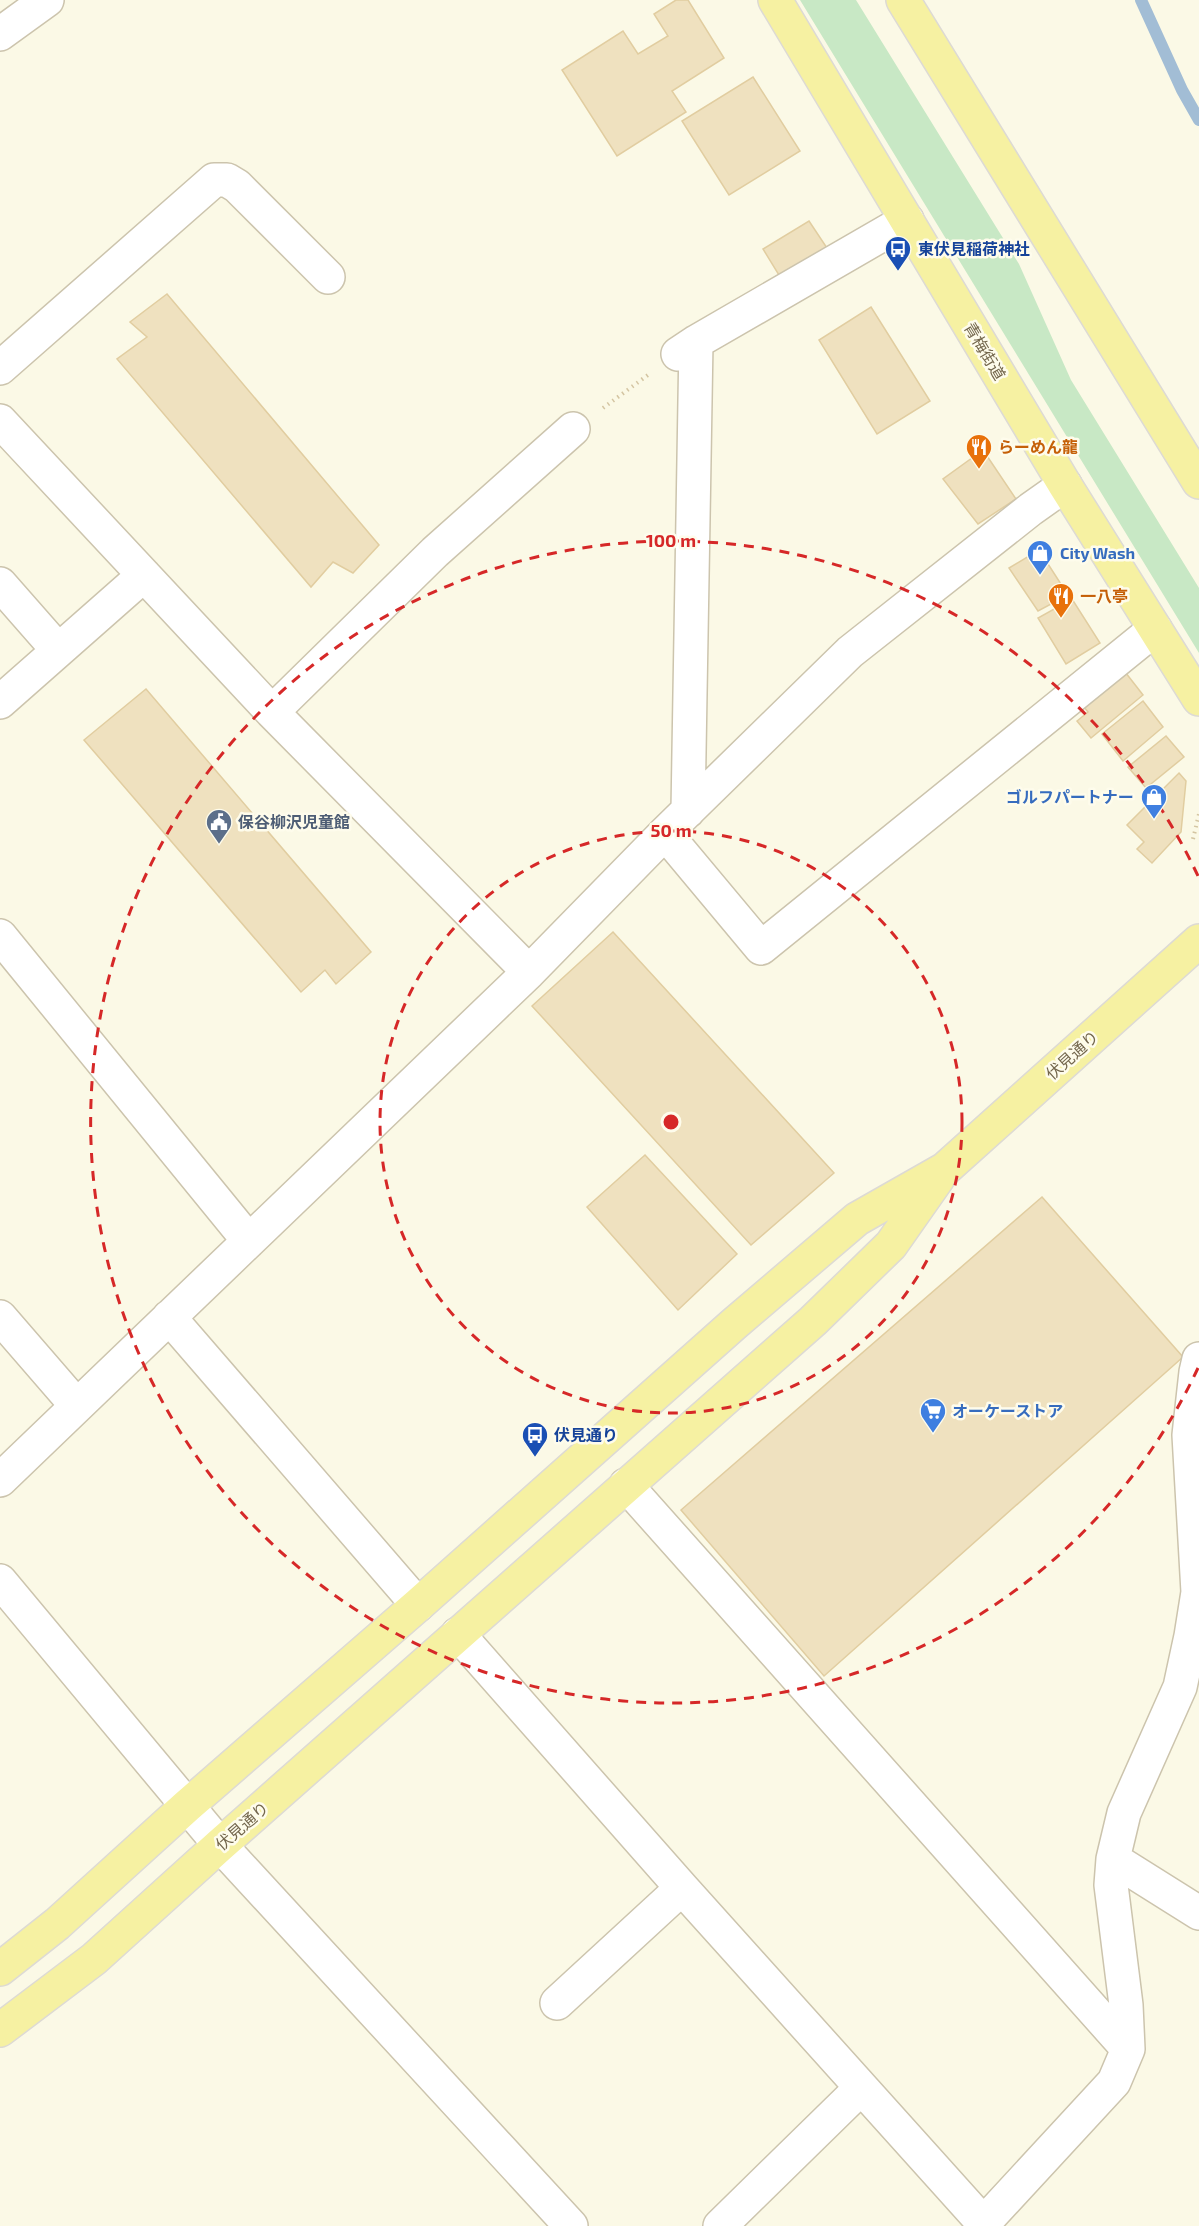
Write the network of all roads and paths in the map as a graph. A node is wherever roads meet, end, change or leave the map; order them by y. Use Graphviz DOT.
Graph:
graph roads {
  1 [pos="46,0"];
  2 [pos="775,0"];
  3 [pos="903,0"];
  4 [pos="0,34"];
  5 [pos="907,220"];
  6 [pos="328,277"];
  7 [pos="687,348"];
  8 [pos="0,368"];
  9 [pos="0,421"];
  10 [pos="573,429"];
  11 [pos="1199,482"];
  12 [pos="1065,485"];
  13 [pos="144,575"];
  14 [pos="0,584"];
  15 [pos="1155,629"];
  16 [pos="58,651"];
  17 [pos="1199,699"];
  18 [pos="0,702"];
  19 [pos="272,712"];
  20 [pos="688,811"];
  21 [pos="1199,814"];
  22 [pos="665,833"];
  23 [pos="1193,838"];
  24 [pos="0,936"];
  25 [pos="1199,941"];
  26 [pos="530,972"];
  27 [pos="945,1169"];
  28 [pos="249,1241"];
  29 [pos="0,1317"];
  30 [pos="169,1317"];
  31 [pos="1199,1359"];
  32 [pos="77,1406"];
  33 [pos="0,1480"];
  34 [pos="626,1485"];
  35 [pos="0,1581"];
  36 [pos="418,1605"];
  37 [pos="458,1634"];
  38 [pos="187,1806"];
  39 [pos="220,1845"];
  40 [pos="1113,1859"];
  41 [pos="682,1888"];
  42 [pos="1199,1913"];
  43 [pos="0,1969"];
  44 [pos="557,2003"];
  45 [pos="0,2030"];
  46 [pos="1128,2049"];
  47 [pos="861,2088"];
  48 [pos="983,2225"];
  49 [pos="571,2226"];
  50 [pos="720,2226"];
  1 -- 4 [label="street"];
  2 -- 5 [label="main road, 青梅街道"];
  3 -- 11 [label="main road"];
  5 -- 7 [label="street"];
  5 -- 12 [label="main road, 青梅街道"];
  6 -- 8 [label="street"];
  7 -- 10 [label="path"];
  7 -- 20 [label="street"];
  9 -- 13 [label="street"];
  10 -- 19 [label="street"];
  12 -- 15 [label="main road, 青梅街道"];
  12 -- 20 [label="street"];
  13 -- 16 [label="street"];
  13 -- 19 [label="street"];
  14 -- 16 [label="street"];
  15 -- 17 [label="main road, 青梅街道"];
  15 -- 22 [label="street"];
  16 -- 18 [label="street"];
  19 -- 26 [label="street"];
  20 -- 22 [label="street"];
  21 -- 23 [label="path"];
  22 -- 26 [label="street"];
  24 -- 28 [label="street"];
  25 -- 27 [label="main road, 伏見通り"];
  26 -- 28 [label="street"];
  27 -- 34 [label="main road, 伏見通り"];
  27 -- 36 [label="main road, 伏見通り"];
  28 -- 30 [label="street"];
  29 -- 32 [label="street"];
  30 -- 32 [label="street"];
  30 -- 36 [label="street"];
  31 -- 40 [label="street"];
  32 -- 33 [label="street"];
  34 -- 37 [label="main road, 伏見通り"];
  34 -- 46 [label="street"];
  35 -- 38 [label="street"];
  36 -- 38 [label="main road, 伏見通り"];
  37 -- 39 [label="main road, 伏見通り"];
  37 -- 41 [label="street"];
  38 -- 39 [label="street"];
  38 -- 43 [label="main road, 伏見通り"];
  39 -- 45 [label="main road, 伏見通り"];
  39 -- 49 [label="street"];
  40 -- 42 [label="street"];
  40 -- 46 [label="street"];
  41 -- 44 [label="street"];
  41 -- 47 [label="street"];
  46 -- 48 [label="street"];
  47 -- 48 [label="street"];
  47 -- 50 [label="street"];
}
